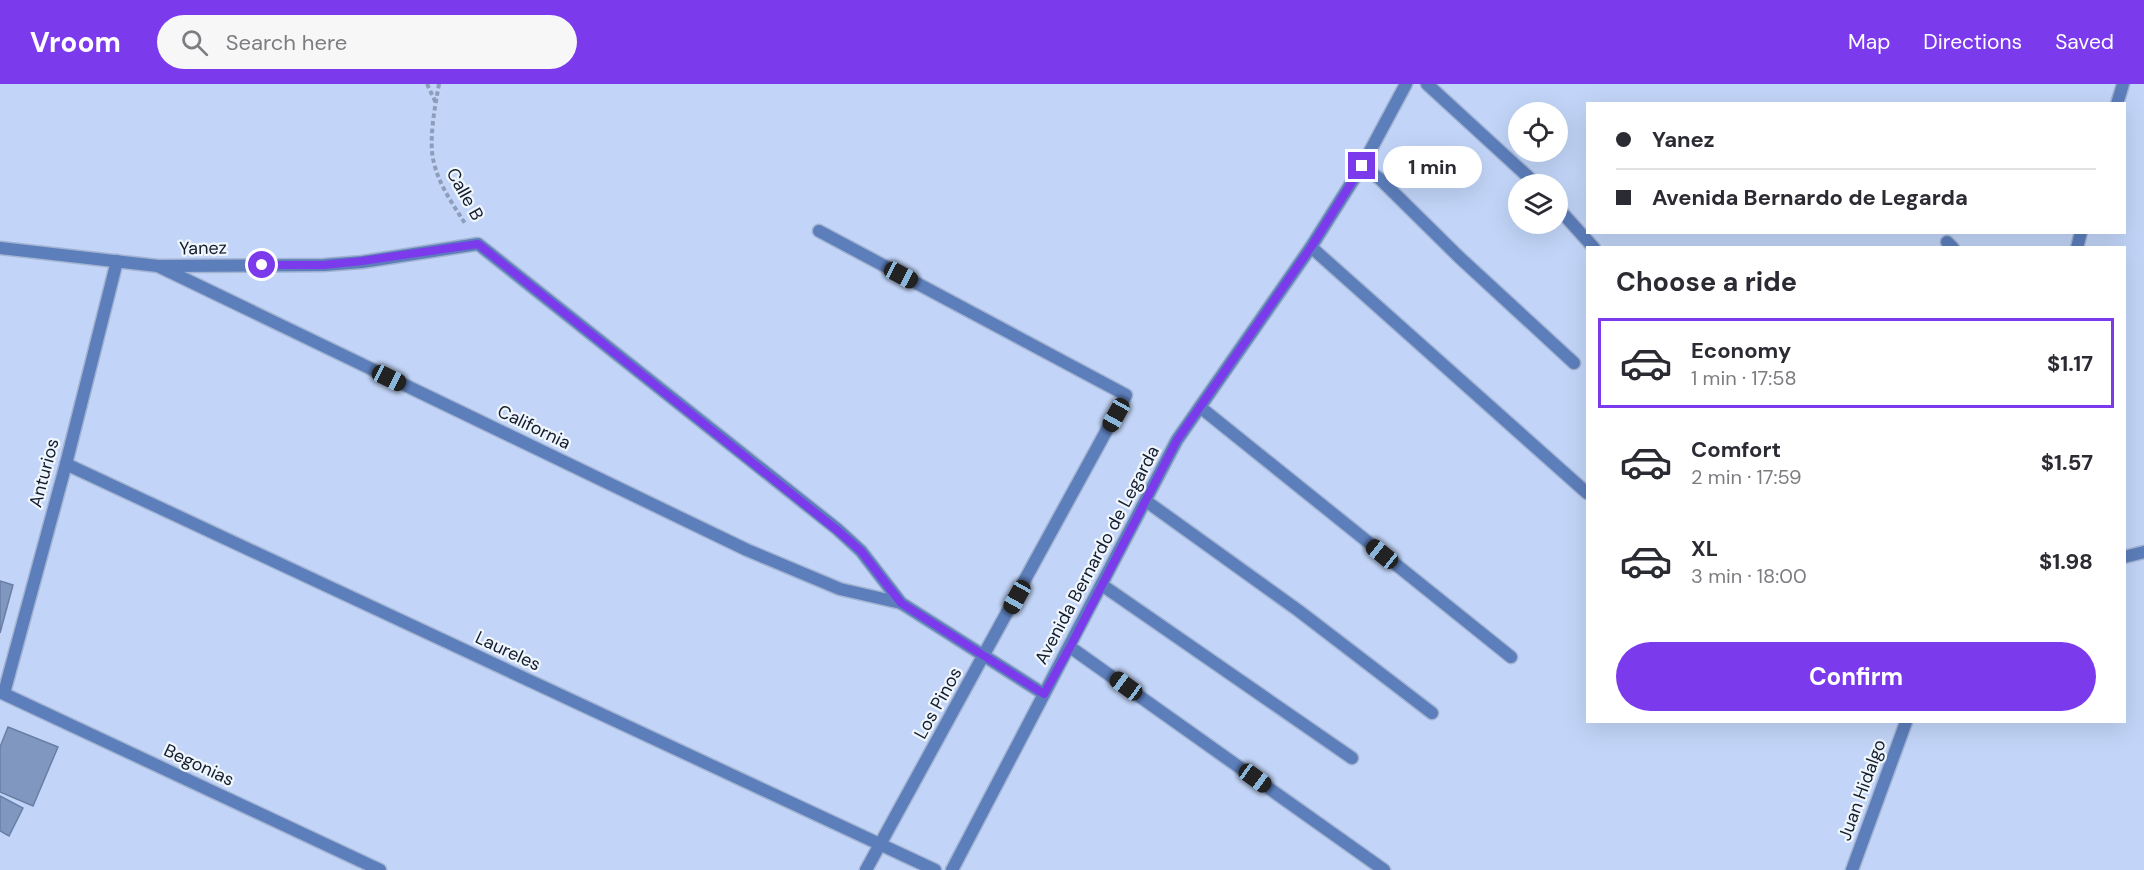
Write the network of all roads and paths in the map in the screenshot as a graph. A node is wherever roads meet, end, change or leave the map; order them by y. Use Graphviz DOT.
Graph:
graph roads {
  1 [pos="427,84"];
  2 [pos="440,84"];
  3 [pos="1406,84"];
  4 [pos="1427,84"];
  5 [pos="2122,84"];
  6 [pos="2118,102"];
  7 [pos="436,104"];
  8 [pos="1362,166"];
  9 [pos="1525,174"];
  10 [pos="1568,219"];
  11 [pos="819,231"];
  12 [pos="478,244"];
  13 [pos="1592,246"];
  14 [pos="1311,247"];
  15 [pos="0,248"];
  16 [pos="117,261"];
  17 [pos="158,266"];
  18 [pos="1574,363"];
  19 [pos="1200,407"];
  20 [pos="66,464"];
  21 [pos="1586,492"];
  22 [pos="1146,501"];
  23 [pos="2144,552"];
  24 [pos="2126,556"];
  25 [pos="1102,585"];
  26 [pos="901,603"];
  27 [pos="1070,647"];
  28 [pos="984,657"];
  29 [pos="1512,657"];
  30 [pos="2,692"];
  31 [pos="1044,694"];
  32 [pos="1432,713"];
  33 [pos="1906,723"];
  34 [pos="1352,758"];
  35 [pos="879,844"];
  36 [pos="380,870"];
  37 [pos="866,870"];
  38 [pos="935,870"];
  39 [pos="952,870"];
  40 [pos="1384,870"];
  41 [pos="1852,870"];
  1 -- 7 [label="path"];
  2 -- 7 [label="path, Calle B"];
  3 -- 8 [label="street, Avenida Bernardo de Legarda"];
  4 -- 9 [label="street"];
  5 -- 6 [label="street"];
  7 -- 12 [label="path, Calle B"];
  8 -- 14 [label="street, Avenida Bernardo de Legarda"];
  8 -- 18 [label="street"];
  10 -- 13 [label="street"];
  11 -- 28 [label="street, Los Pinos"];
  12 -- 17 [label="street, Yanez"];
  12 -- 26 [label="street"];
  14 -- 19 [label="street, Avenida Bernardo de Legarda"];
  14 -- 21 [label="street"];
  15 -- 16 [label="street, Yanez"];
  16 -- 17 [label="street, Yanez"];
  16 -- 20 [label="street, Anturios"];
  17 -- 26 [label="street, California"];
  19 -- 22 [label="street, Avenida Bernardo de Legarda"];
  19 -- 29 [label="street"];
  20 -- 30 [label="street, Anturios"];
  20 -- 35 [label="street, Laureles"];
  22 -- 25 [label="street, Avenida Bernardo de Legarda"];
  22 -- 32 [label="street"];
  23 -- 24 [label="street"];
  25 -- 27 [label="street, Avenida Bernardo de Legarda"];
  25 -- 34 [label="street"];
  26 -- 28 [label="street"];
  27 -- 31 [label="street, Avenida Bernardo de Legarda"];
  27 -- 40 [label="street"];
  28 -- 31 [label="street"];
  28 -- 35 [label="street, Los Pinos"];
  30 -- 36 [label="street, Begonias"];
  31 -- 39 [label="street, Avenida Bernardo de Legarda"];
  33 -- 41 [label="street, Juan Hidalgo"];
  35 -- 37 [label="street, Los Pinos"];
  35 -- 38 [label="street, Laureles"];
}
